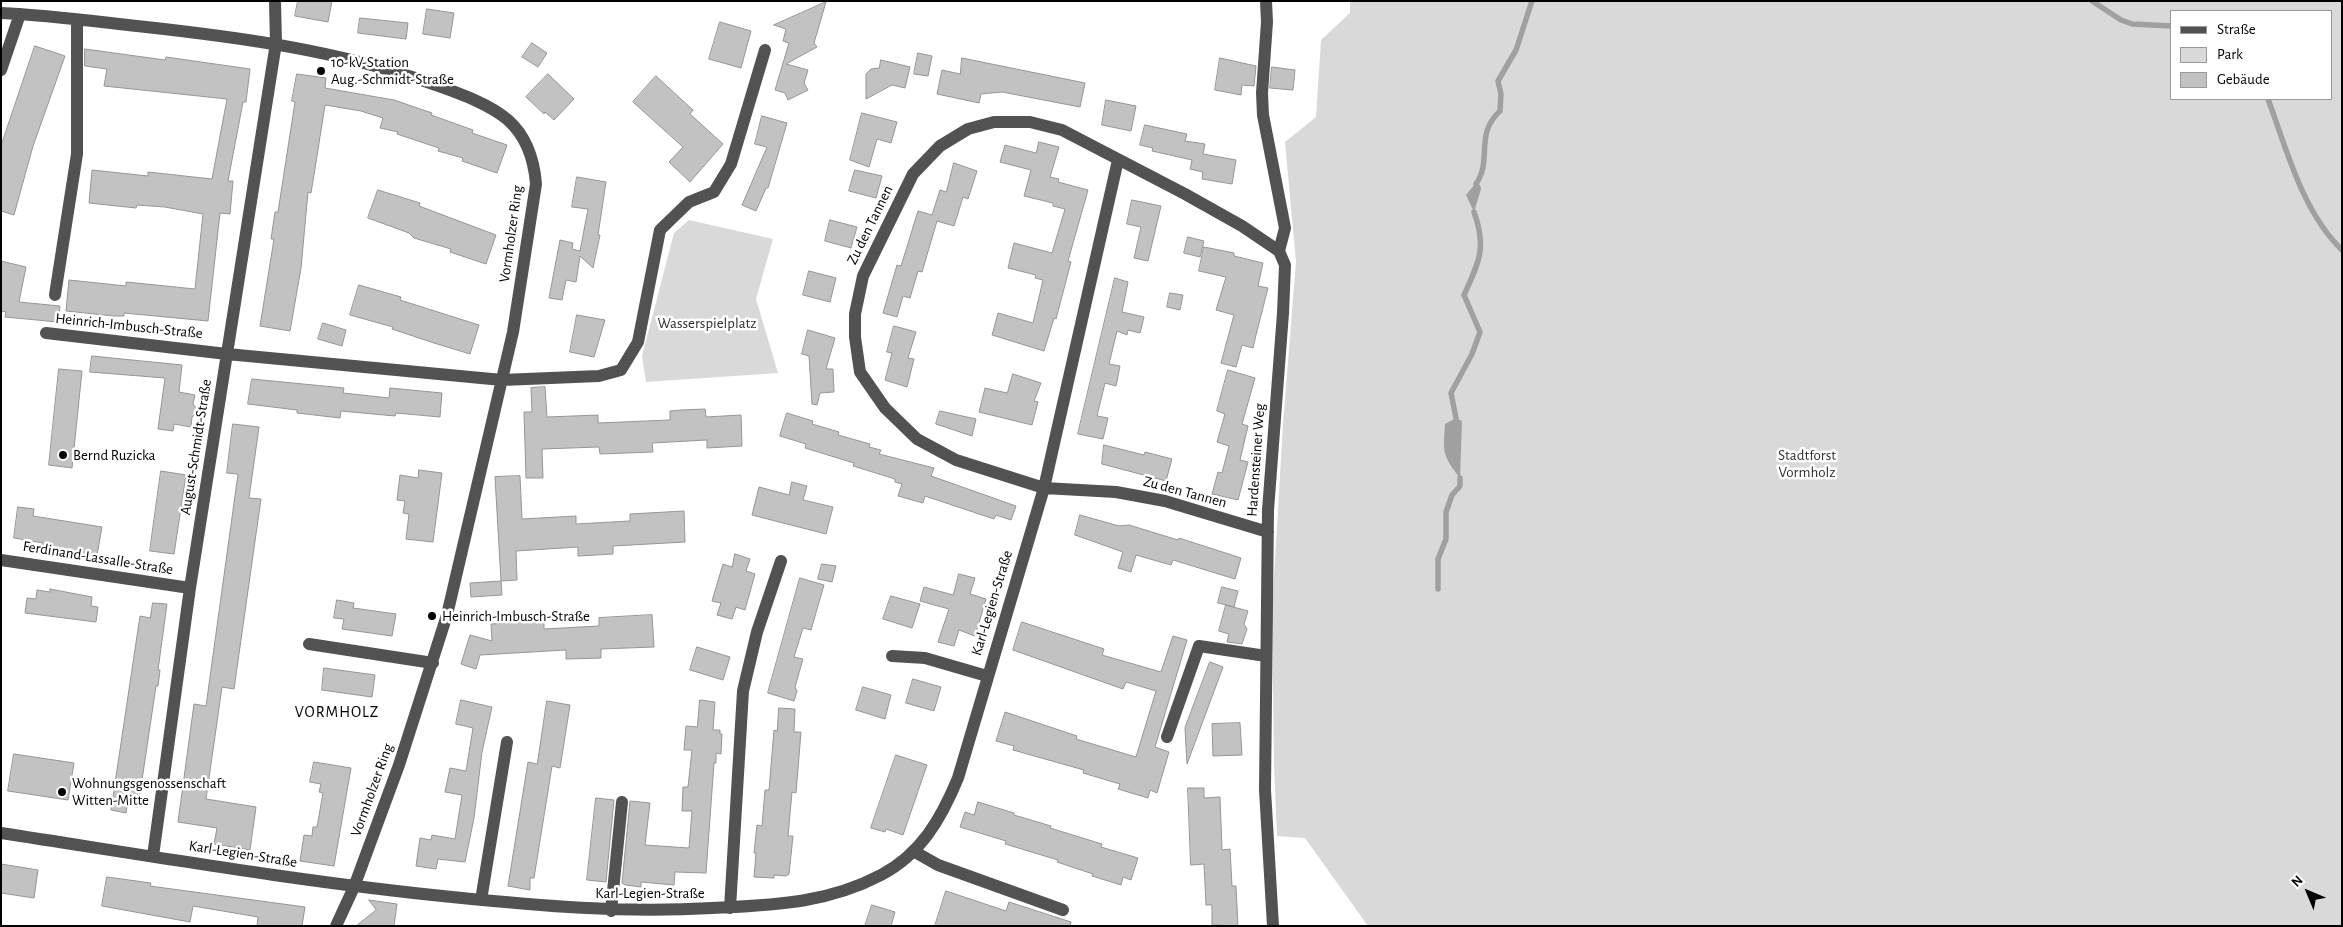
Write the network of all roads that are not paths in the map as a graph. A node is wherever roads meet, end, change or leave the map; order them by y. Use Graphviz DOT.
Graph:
graph roads {
  1 [pos="275,1"];
  2 [pos="1266,1"];
  3 [pos="1,13"];
  4 [pos="20,14"];
  5 [pos="77,20"];
  6 [pos="276,43"];
  7 [pos="765,50"];
  8 [pos="1,70"];
  9 [pos="1118,160"];
  10 [pos="1279,251"];
  11 [pos="55,295"];
  12 [pos="46,333"];
  13 [pos="227,354"];
  14 [pos="502,380"];
  15 [pos="1044,488"];
  16 [pos="1268,532"];
  17 [pos="1,560"];
  18 [pos="781,561"];
  19 [pos="190,588"];
  20 [pos="309,644"];
  21 [pos="892,656"];
  22 [pos="1266,656"];
  23 [pos="433,663"];
  24 [pos="987,676"];
  25 [pos="1167,737"];
  26 [pos="507,742"];
  27 [pos="622,802"];
  28 [pos="1,834"];
  29 [pos="915,852"];
  30 [pos="153,856"];
  31 [pos="354,887"];
  32 [pos="481,900"];
  33 [pos="730,908"];
  34 [pos="1063,910"];
  35 [pos="611,911"];
  36 [pos="336,926"];
  37 [pos="1273,926"];
  1 -- 6 [label="street, August-Schmidt-Straße"];
  2 -- 10 [label="street, Hardensteiner Weg"];
  3 -- 4 [label="street, Vormholzer Ring"];
  4 -- 5 [label="street, Vormholzer Ring"];
  4 -- 8 [label="street"];
  5 -- 6 [label="street, Vormholzer Ring"];
  5 -- 11 [label="street"];
  6 -- 13 [label="street, August-Schmidt-Straße"];
  6 -- 14 [label="street, Vormholzer Ring"];
  7 -- 14 [label="street, Heinrich-Imbusch-Straße"];
  9 -- 10 [label="street, Zu den Tannen"];
  9 -- 15 [label="street, Karl-Legien-Straße"];
  9 -- 15 [label="street, Zu den Tannen"];
  10 -- 16 [label="street, Hardensteiner Weg"];
  12 -- 13 [label="street, Heinrich-Imbusch-Straße"];
  13 -- 14 [label="street, Heinrich-Imbusch-Straße"];
  13 -- 19 [label="street, August-Schmidt-Straße"];
  14 -- 23 [label="street, Vormholzer Ring"];
  15 -- 16 [label="street, Zu den Tannen"];
  15 -- 24 [label="street, Karl-Legien-Straße"];
  16 -- 22 [label="street, Hardensteiner Weg"];
  17 -- 19 [label="street, Ferdinand-Lassalle-Straße"];
  18 -- 33 [label="street"];
  19 -- 30 [label="street, August-Schmidt-Straße"];
  20 -- 23 [label="street"];
  21 -- 24 [label="street"];
  22 -- 25 [label="street"];
  22 -- 37 [label="street, Hardensteiner Weg"];
  23 -- 31 [label="street, Vormholzer Ring"];
  24 -- 29 [label="street, Karl-Legien-Straße"];
  26 -- 32 [label="street"];
  27 -- 35 [label="street"];
  28 -- 30 [label="street, Karl-Legien-Straße"];
  29 -- 33 [label="street, Karl-Legien-Straße"];
  29 -- 34 [label="street"];
  30 -- 31 [label="street, Karl-Legien-Straße"];
  31 -- 32 [label="street, Karl-Legien-Straße"];
  31 -- 36 [label="street, Vormholzer Ring"];
  32 -- 35 [label="street, Karl-Legien-Straße"];
  33 -- 35 [label="street, Karl-Legien-Straße"];
}
